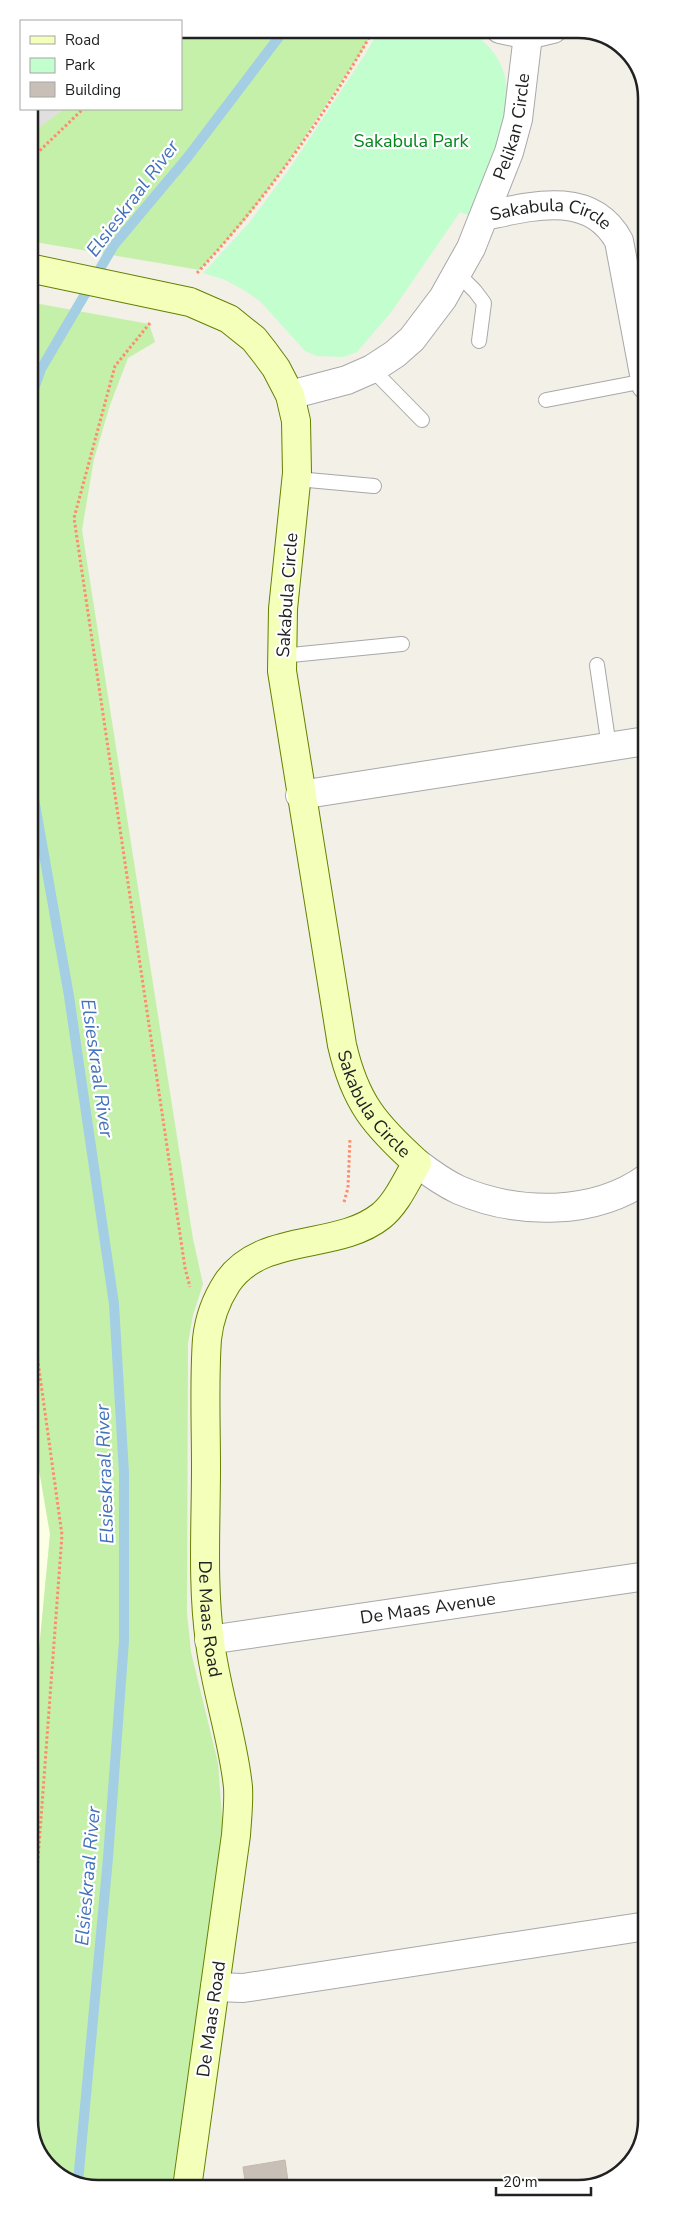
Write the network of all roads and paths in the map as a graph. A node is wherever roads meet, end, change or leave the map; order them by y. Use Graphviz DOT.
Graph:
graph roads {
  1 [pos="369,38"];
  2 [pos="539,38"];
  3 [pos="83,110"];
  4 [pos="38,152"];
  5 [pos="484,216"];
  6 [pos="38,270"];
  7 [pos="457,273"];
  8 [pos="193,277"];
  9 [pos="154,319"];
  10 [pos="479,341"];
  11 [pos="638,341"];
  12 [pos="372,369"];
  13 [pos="638,384"];
  14 [pos="290,396"];
  15 [pos="546,400"];
  16 [pos="422,420"];
  17 [pos="297,479"];
  18 [pos="374,486"];
  19 [pos="402,644"];
  20 [pos="281,656"];
  21 [pos="597,665"];
  22 [pos="638,742"];
  23 [pos="609,747"];
  24 [pos="300,795"];
  25 [pos="350,1133"];
  26 [pos="417,1164"];
  27 [pos="638,1184"];
  28 [pos="343,1210"];
  29 [pos="192,1292"];
  30 [pos="38,1362"];
  31 [pos="638,1577"];
  32 [pos="209,1640"];
  33 [pos="38,1858"];
  34 [pos="638,1927"];
  35 [pos="215,1987"];
  36 [pos="188,2179"];
  1 -- 8 [label="path"];
  2 -- 5 [label="street, Pelikan Circle"];
  3 -- 4 [label="path"];
  5 -- 7 [label="street, Sakabula Circle"];
  5 -- 11 [label="street, Sakabula Circle"];
  6 -- 14 [label="street, Sakabula Circle"];
  7 -- 10 [label="lane"];
  7 -- 12 [label="street, Sakabula Circle"];
  9 -- 29 [label="path"];
  12 -- 14 [label="street, Sakabula Circle"];
  12 -- 16 [label="lane"];
  13 -- 15 [label="lane"];
  14 -- 17 [label="street, Sakabula Circle"];
  17 -- 18 [label="lane"];
  17 -- 20 [label="street, Sakabula Circle"];
  19 -- 20 [label="lane"];
  20 -- 24 [label="street, Sakabula Circle"];
  21 -- 23 [label="lane"];
  22 -- 23 [label="street"];
  23 -- 24 [label="street"];
  24 -- 26 [label="street, Sakabula Circle"];
  25 -- 28 [label="path"];
  26 -- 27 [label="street, Sakabula Circle"];
  26 -- 32 [label="street, De Maas Road"];
  30 -- 33 [label="path"];
  31 -- 32 [label="street, De Maas Avenue"];
  32 -- 35 [label="street, De Maas Road"];
  34 -- 35 [label="street"];
  35 -- 36 [label="street, De Maas Road"];
}
